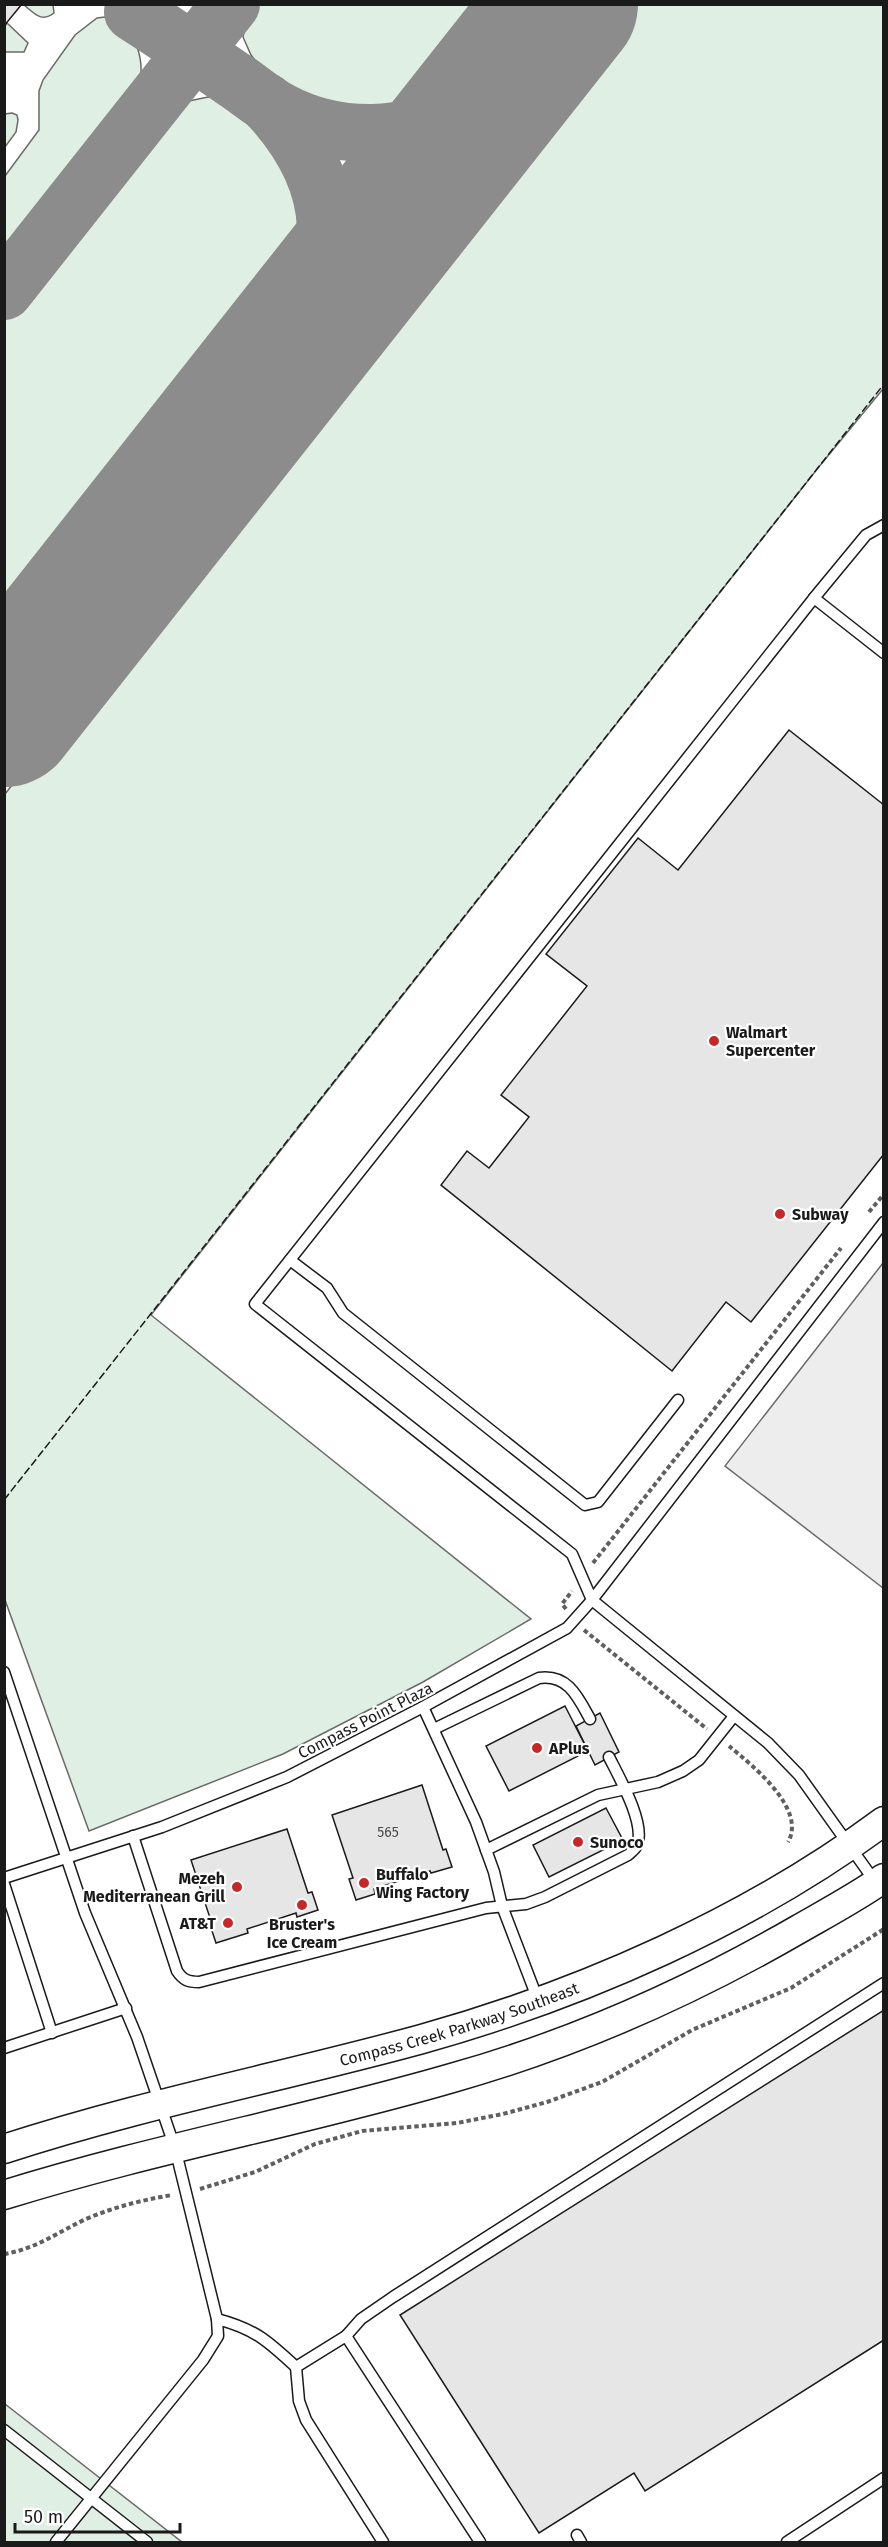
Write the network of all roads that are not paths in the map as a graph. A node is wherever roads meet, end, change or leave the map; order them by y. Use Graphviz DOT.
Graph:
graph roads {
  1 [pos="884,525"];
  2 [pos="814,598"];
  3 [pos="884,653"];
  4 [pos="884,1222"];
  5 [pos="290,1260"];
  6 [pos="678,1401"];
  7 [pos="592,1599"];
  8 [pos="5,1679"];
  9 [pos="423,1707"];
  10 [pos="734,1716"];
  11 [pos="590,1719"];
  12 [pos="434,1729"];
  13 [pos="609,1757"];
  14 [pos="626,1790"];
  15 [pos="884,1821"];
  16 [pos="133,1836"];
  17 [pos="849,1847"];
  18 [pos="486,1850"];
  19 [pos="66,1857"];
  20 [pos="4,1878"];
  21 [pos="4,1884"];
  22 [pos="881,1885"];
  23 [pos="502,1906"];
  24 [pos="884,1983"];
  25 [pos="538,2001"];
  26 [pos="126,2008"];
  27 [pos="52,2032"];
  28 [pos="4,2048"];
  29 [pos="160,2103"];
  30 [pos="175,2148"];
  31 [pos="4,2149"];
  32 [pos="4,2195"];
  33 [pos="217,2319"];
  34 [pos="346,2336"];
  35 [pos="296,2367"];
  36 [pos="4,2430"];
  37 [pos="884,2478"];
  38 [pos="91,2499"];
  39 [pos="56,2542"];
  40 [pos="147,2542"];
  41 [pos="383,2542"];
  42 [pos="480,2542"];
  43 [pos="787,2542"];
  1 -- 2 [label="lane"];
  2 -- 3 [label="lane"];
  2 -- 5 [label="lane"];
  4 -- 7 [label="lane, Compass Point Plaza"];
  5 -- 6 [label="lane"];
  5 -- 7 [label="lane"];
  7 -- 9 [label="lane, Compass Point Plaza"];
  7 -- 10 [label="lane"];
  8 -- 19 [label="lane"];
  9 -- 12 [label="lane"];
  9 -- 16 [label="lane, Compass Point Plaza"];
  10 -- 14 [label="lane"];
  10 -- 17 [label="lane"];
  11 -- 12 [label="lane"];
  12 -- 18 [label="lane"];
  13 -- 14 [label="lane"];
  14 -- 18 [label="lane"];
  14 -- 23 [label="lane"];
  15 -- 17 [label="street, Compass Creek Parkway Southeast"];
  16 -- 19 [label="lane, Compass Point Plaza"];
  16 -- 23 [label="lane"];
  17 -- 22 [label="lane"];
  17 -- 25 [label="street, Compass Creek Parkway Southeast"];
  18 -- 23 [label="lane"];
  19 -- 20 [label="lane, Compass Point Plaza"];
  19 -- 26 [label="lane"];
  21 -- 27 [label="lane"];
  22 -- 30 [label="street"];
  23 -- 25 [label="lane"];
  24 -- 34 [label="lane"];
  25 -- 29 [label="street, Compass Creek Parkway Southeast"];
  26 -- 27 [label="lane"];
  26 -- 29 [label="lane"];
  27 -- 28 [label="lane"];
  29 -- 30 [label="lane"];
  29 -- 31 [label="street, Compass Creek Parkway Southeast"];
  30 -- 32 [label="street"];
  30 -- 33 [label="lane"];
  33 -- 35 [label="lane"];
  33 -- 38 [label="lane"];
  34 -- 35 [label="lane"];
  34 -- 42 [label="lane"];
  35 -- 41 [label="lane"];
  36 -- 38 [label="lane"];
  37 -- 43 [label="lane"];
  38 -- 39 [label="lane"];
  38 -- 40 [label="lane"];
}
